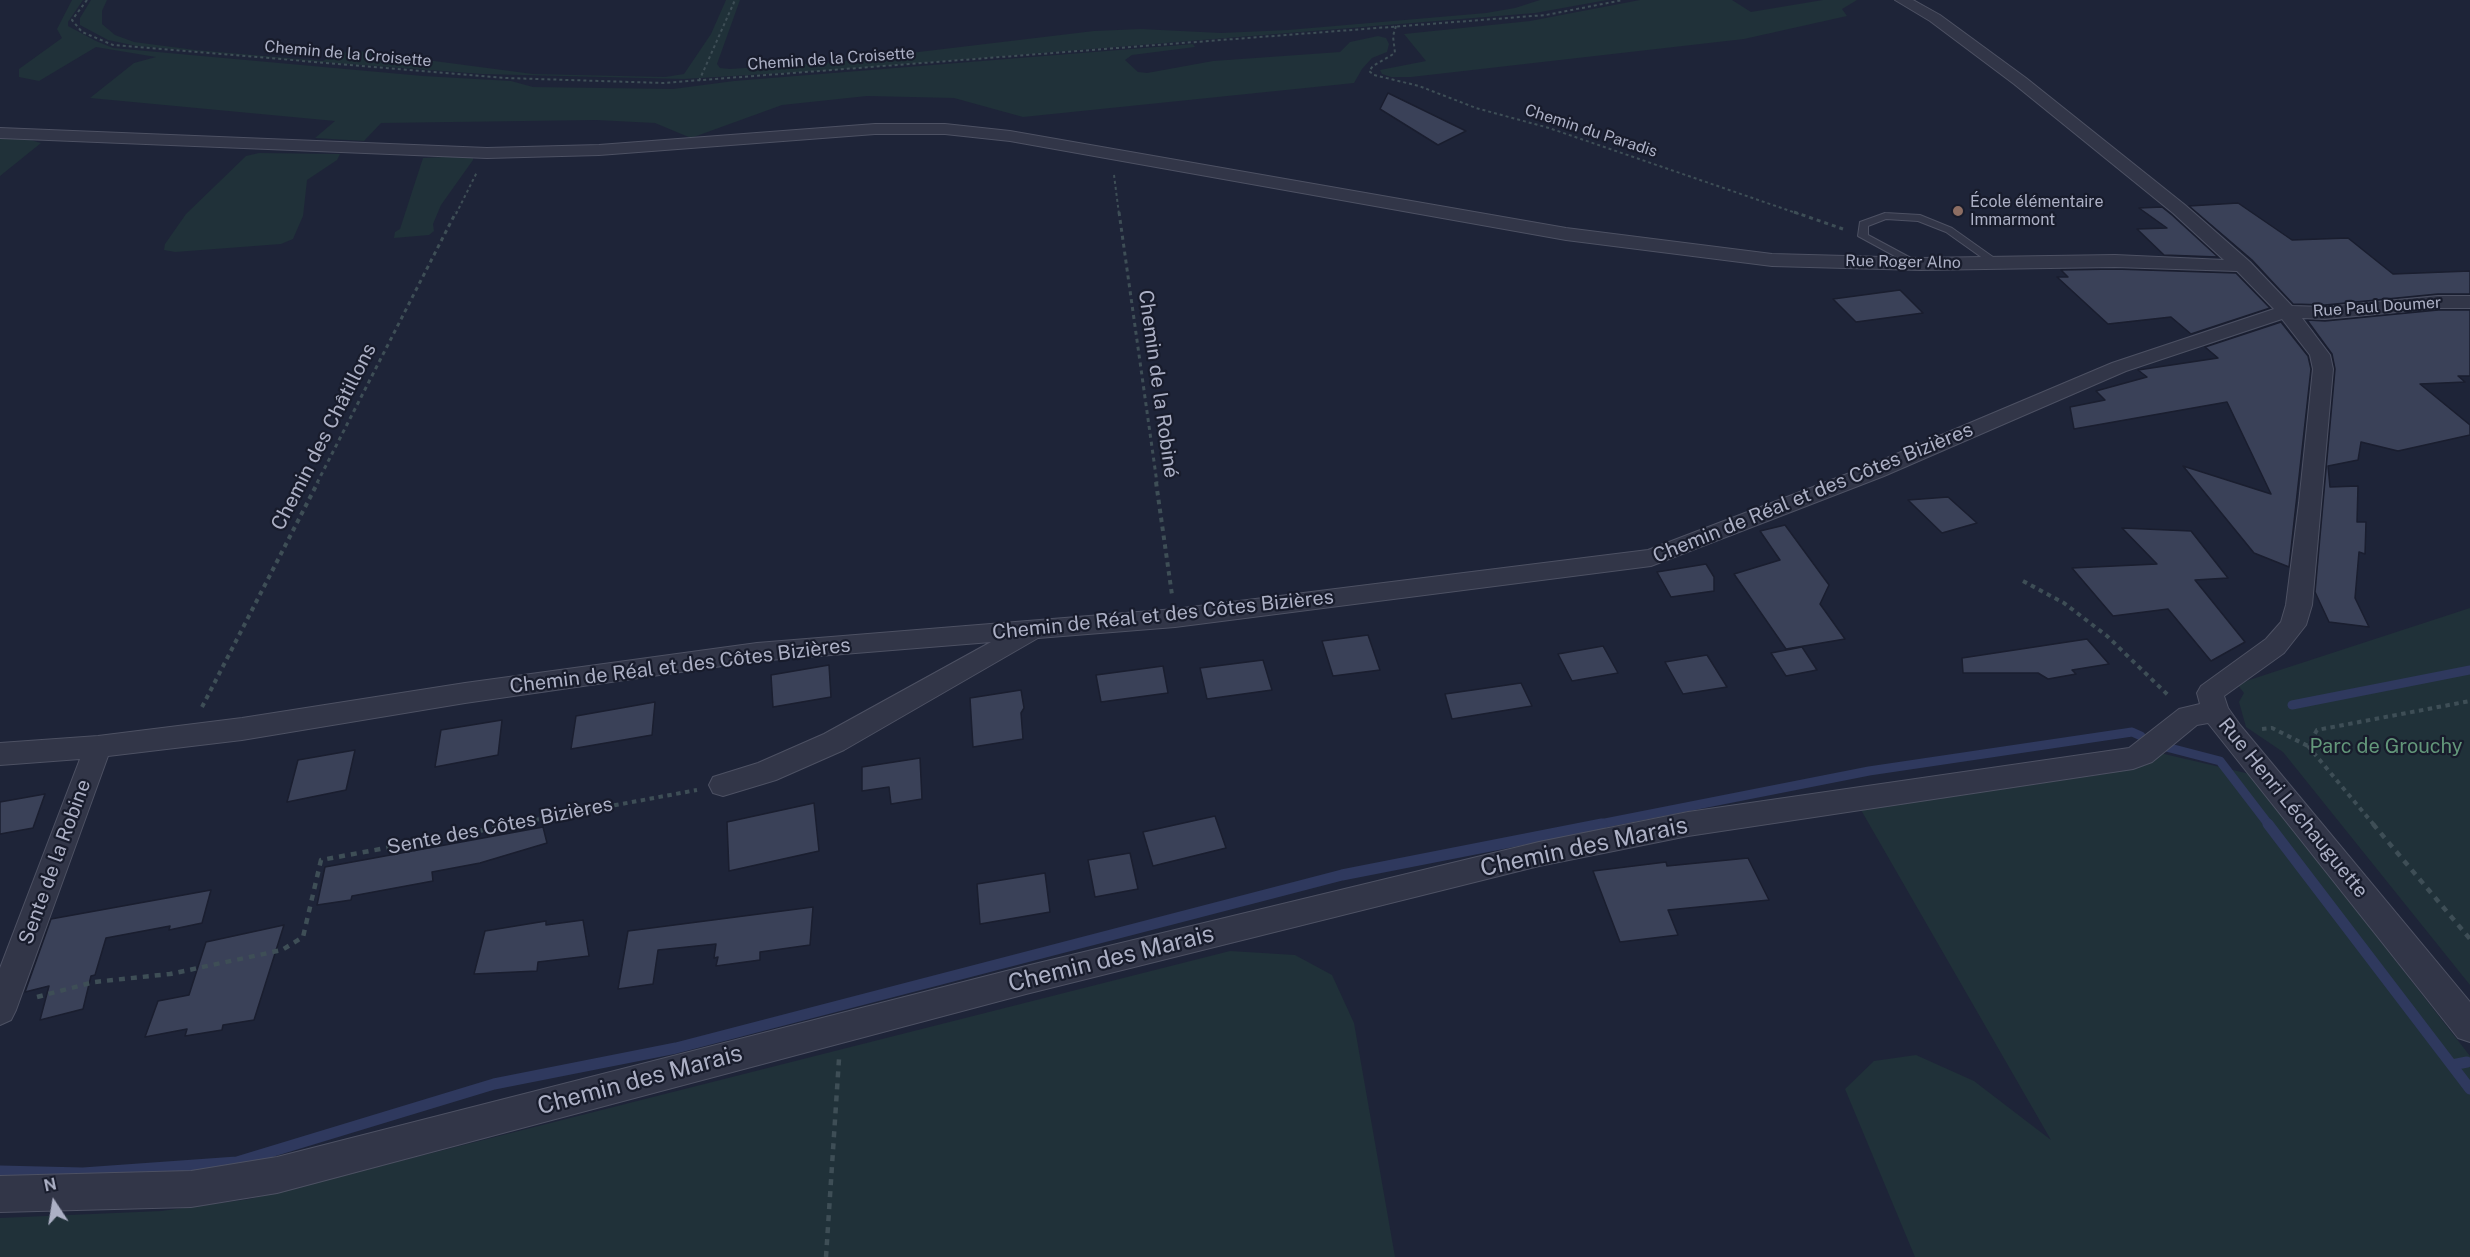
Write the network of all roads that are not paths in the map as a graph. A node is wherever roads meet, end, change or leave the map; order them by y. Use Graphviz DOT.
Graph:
graph roads {
  1 [pos="1902,0"];
  2 [pos="0,133"];
  3 [pos="1995,262"];
  4 [pos="1917,264"];
  5 [pos="2242,266"];
  6 [pos="2470,302"];
  7 [pos="2285,312"];
  8 [pos="1033,630"];
  9 [pos="2202,713"];
  10 [pos="98,747"];
  11 [pos="0,754"];
  12 [pos="723,785"];
  13 [pos="0,1008"];
  14 [pos="2470,1027"];
  15 [pos="0,1194"];
  1 -- 5 [label="street, Rue Henri Léchauguette"];
  2 -- 4 [label="street, Rue Roger Alno"];
  3 -- 4 [label="street, Rue Roger Alno"];
  3 -- 4 [label="lane"];
  3 -- 5 [label="street, Rue Roger Alno"];
  5 -- 7 [label="street, Rue Henri Léchauguette"];
  6 -- 7 [label="street, Rue Paul Doumer"];
  7 -- 8 [label="street, Chemin de Réal et des Côtes Bizières"];
  7 -- 9 [label="street, Rue Henri Léchauguette"];
  8 -- 10 [label="street, Chemin de Réal et des Côtes Bizières"];
  8 -- 12 [label="street"];
  9 -- 14 [label="street, Rue Henri Léchauguette"];
  9 -- 15 [label="street, Chemin des Marais"];
  10 -- 11 [label="street, Chemin de Réal et des Côtes Bizières"];
  10 -- 13 [label="street, Sente de la Robine"];
}
